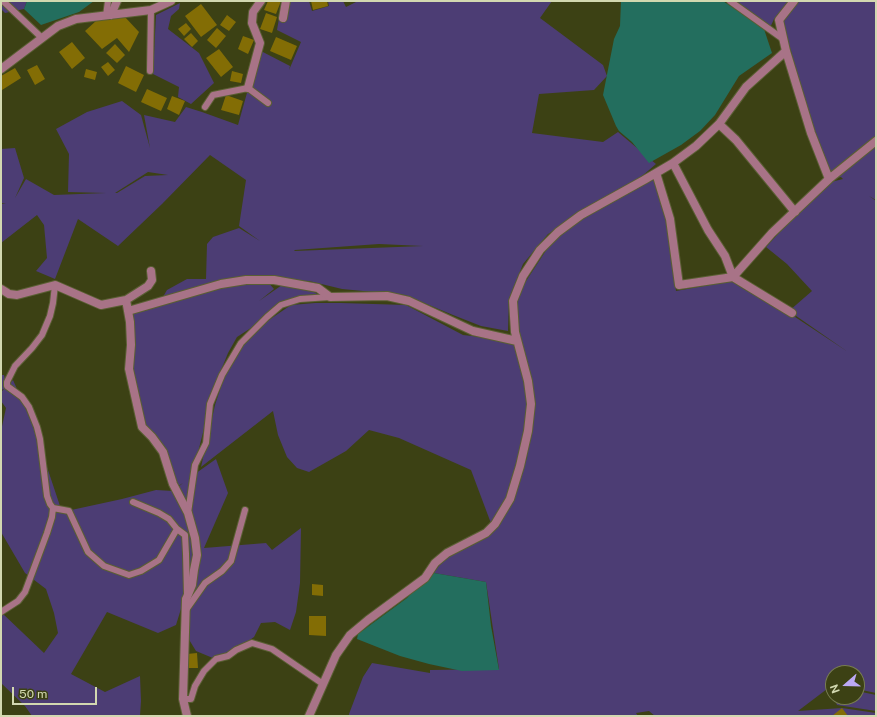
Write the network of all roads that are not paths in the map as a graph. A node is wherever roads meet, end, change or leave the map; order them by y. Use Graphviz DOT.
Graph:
graph roads {
  1 [pos="2,1"];
  2 [pos="108,1"];
  3 [pos="117,1"];
  4 [pos="171,1"];
  5 [pos="261,1"];
  6 [pos="286,1"];
  7 [pos="730,1"];
  8 [pos="794,1"];
  9 [pos="151,10"];
  10 [pos="109,16"];
  11 [pos="283,18"];
  12 [pos="42,38"];
  13 [pos="784,39"];
  14 [pos="786,51"];
  15 [pos="1,69"];
  16 [pos="150,71"];
  17 [pos="248,88"];
  18 [pos="268,103"];
  19 [pos="205,107"];
  20 [pos="719,124"];
  21 [pos="876,141"];
  22 [pos="673,163"];
  23 [pos="656,173"];
  24 [pos="829,179"];
  25 [pos="795,212"];
  26 [pos="151,271"];
  27 [pos="734,277"];
  28 [pos="56,285"];
  29 [pos="1,289"];
  30 [pos="330,297"];
  31 [pos="126,300"];
  32 [pos="128,311"];
  33 [pos="792,313"];
  34 [pos="517,341"];
  35 [pos="133,502"];
  36 [pos="53,508"];
  37 [pos="244,510"];
  38 [pos="188,513"];
  39 [pos="177,529"];
  40 [pos="186,597"];
  41 [pos="186,610"];
  42 [pos="1,612"];
  43 [pos="323,684"];
  44 [pos="183,699"];
  45 [pos="187,716"];
  46 [pos="309,716"];
  1 -- 12 [label="lane"];
  2 -- 10 [label="lane"];
  3 -- 10 [label="street"];
  4 -- 9 [label="street"];
  5 -- 17 [label="street"];
  6 -- 11 [label="street"];
  7 -- 13 [label="lane"];
  8 -- 13 [label="street"];
  9 -- 10 [label="street"];
  9 -- 16 [label="lane"];
  10 -- 12 [label="street"];
  12 -- 15 [label="street"];
  13 -- 14 [label="street"];
  14 -- 20 [label="street"];
  14 -- 24 [label="street"];
  17 -- 18 [label="lane"];
  17 -- 19 [label="lane"];
  20 -- 22 [label="street"];
  20 -- 25 [label="street"];
  21 -- 24 [label="street"];
  22 -- 23 [label="street"];
  22 -- 27 [label="street"];
  23 -- 27 [label="street"];
  23 -- 34 [label="street"];
  24 -- 25 [label="street"];
  25 -- 27 [label="street"];
  26 -- 31 [label="street"];
  27 -- 33 [label="street"];
  28 -- 29 [label="street"];
  28 -- 31 [label="street"];
  28 -- 36 [label="lane"];
  30 -- 32 [label="street"];
  30 -- 34 [label="street"];
  30 -- 38 [label="lane"];
  31 -- 32 [label="street"];
  32 -- 38 [label="street"];
  34 -- 43 [label="street"];
  35 -- 39 [label="lane"];
  36 -- 39 [label="lane"];
  36 -- 42 [label="lane"];
  37 -- 41 [label="lane"];
  38 -- 40 [label="street"];
  39 -- 40 [label="lane"];
  40 -- 41 [label="street"];
  41 -- 44 [label="street"];
  43 -- 44 [label="lane"];
  43 -- 46 [label="street"];
  44 -- 45 [label="street"];
}
